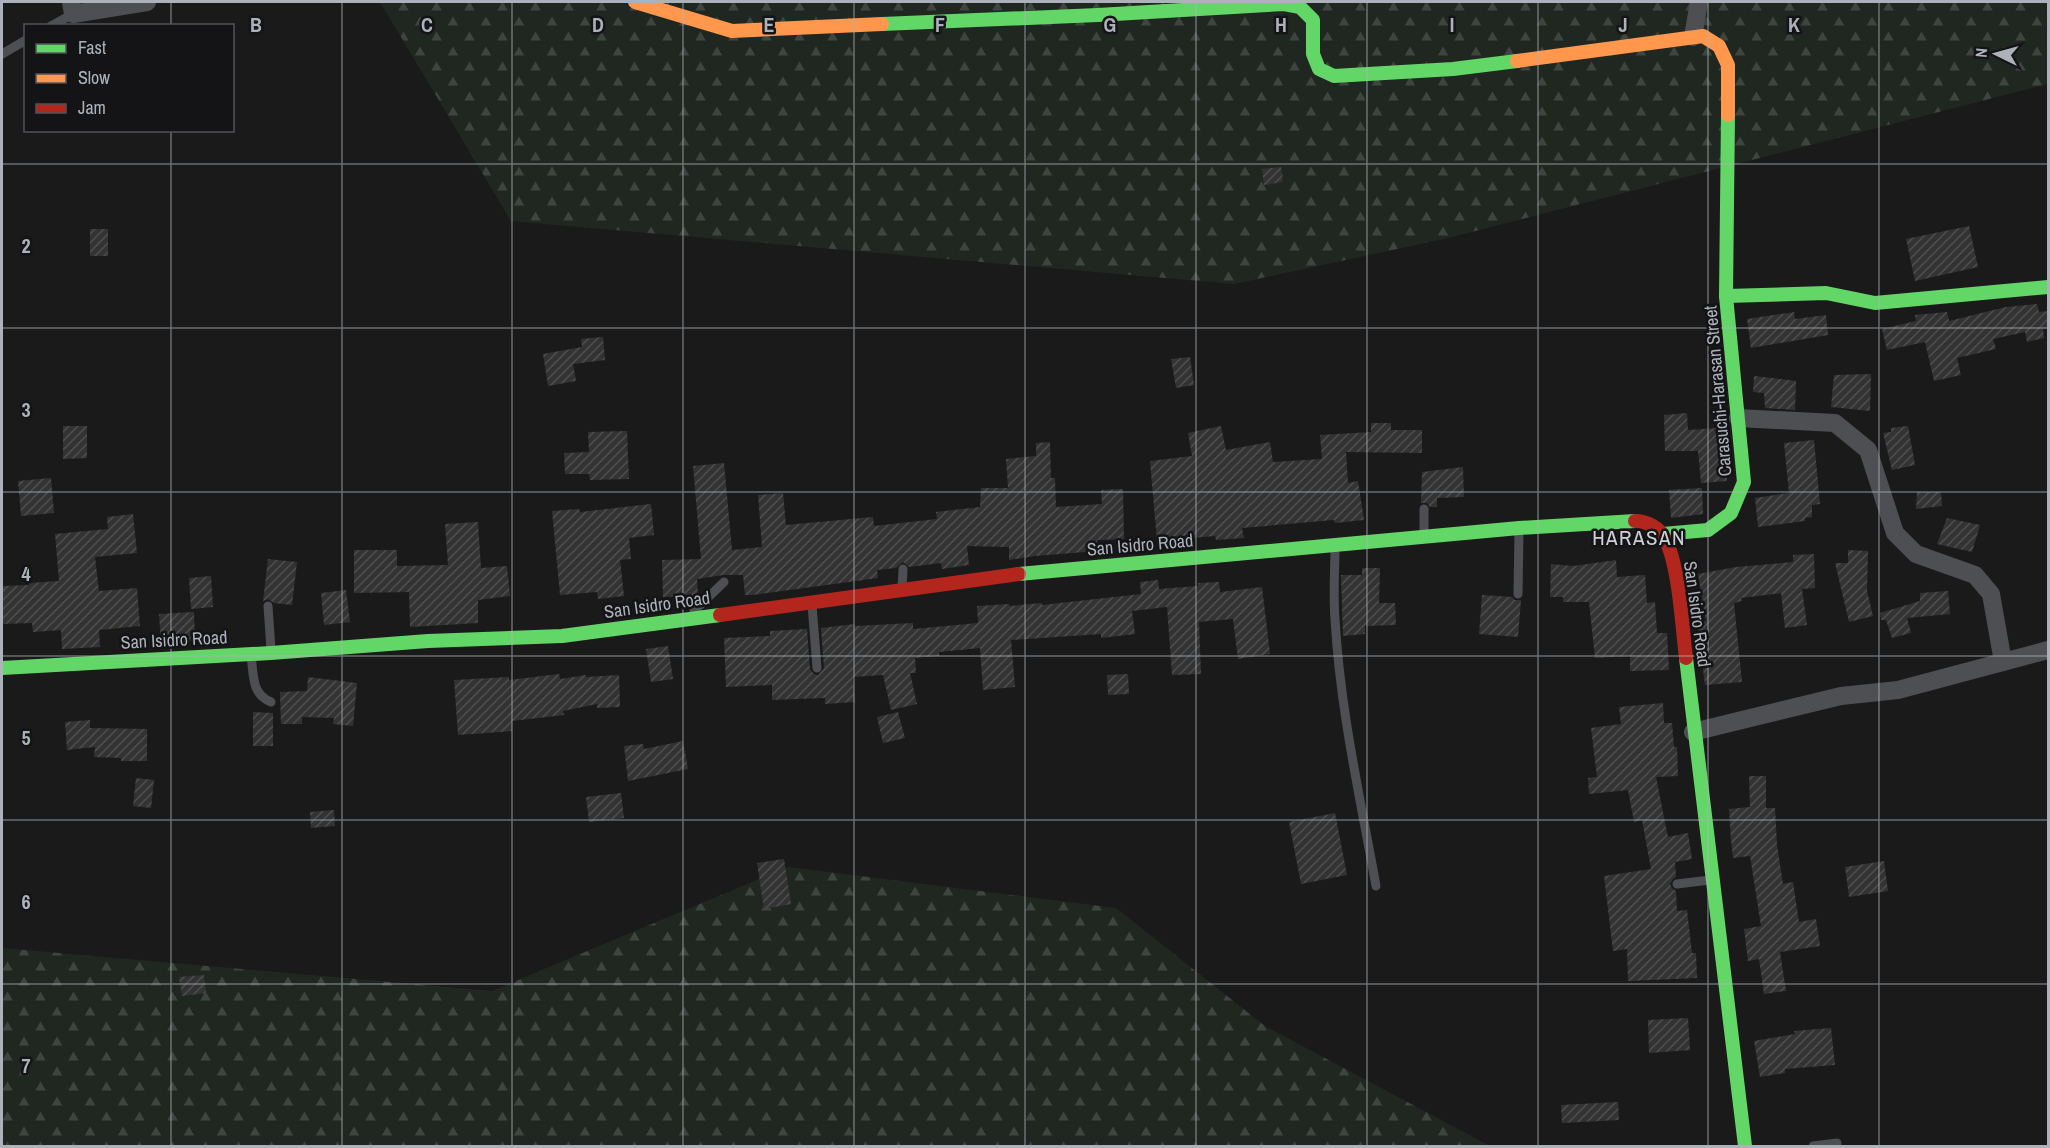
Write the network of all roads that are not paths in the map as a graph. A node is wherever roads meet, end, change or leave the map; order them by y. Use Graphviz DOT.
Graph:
graph roads {
  1 [pos="147,2"];
  2 [pos="635,2"];
  3 [pos="1699,2"];
  4 [pos="72,8"];
  5 [pos="53,24"];
  6 [pos="1693,37"];
  7 [pos="24,41"];
  8 [pos="2,54"];
  9 [pos="2049,287"];
  10 [pos="1726,296"];
  11 [pos="1738,418"];
  12 [pos="1424,509"];
  13 [pos="1520,528"];
  14 [pos="1663,534"];
  15 [pos="1424,536"];
  16 [pos="1335,544"];
  17 [pos="903,569"];
  18 [pos="724,582"];
  19 [pos="902,591"];
  20 [pos="1518,594"];
  21 [pos="811,602"];
  22 [pos="268,606"];
  23 [pos="686,619"];
  24 [pos="2049,650"];
  25 [pos="271,653"];
  26 [pos="250,654"];
  27 [pos="2003,662"];
  28 [pos="2,668"];
  29 [pos="817,668"];
  30 [pos="270,702"];
  31 [pos="1693,732"];
  32 [pos="1712,879"];
  33 [pos="1677,884"];
  34 [pos="1376,886"];
  35 [pos="1837,1143"];
  36 [pos="1746,1146"];
  37 [pos="1813,1146"];
  1 -- 4 [label="street"];
  2 -- 6 [label="street"];
  3 -- 6 [label="street"];
  4 -- 5 [label="lane"];
  6 -- 10 [label="street"];
  7 -- 8 [label="lane"];
  9 -- 10 [label="street, Carasuchi-Harasan Street"];
  10 -- 11 [label="street, Carasuchi-Harasan Street"];
  11 -- 14 [label="street, Carasuchi-Harasan Street"];
  11 -- 27 [label="street"];
  12 -- 15 [label="lane"];
  13 -- 14 [label="street, San Isidro Road"];
  13 -- 15 [label="street, San Isidro Road"];
  13 -- 20 [label="lane"];
  14 -- 31 [label="street, San Isidro Road"];
  15 -- 16 [label="street, San Isidro Road"];
  16 -- 19 [label="street, San Isidro Road"];
  16 -- 34 [label="lane"];
  17 -- 19 [label="lane"];
  18 -- 23 [label="lane"];
  19 -- 21 [label="street, San Isidro Road"];
  21 -- 23 [label="street, San Isidro Road"];
  21 -- 29 [label="lane"];
  22 -- 25 [label="lane"];
  23 -- 25 [label="street, San Isidro Road"];
  24 -- 27 [label="street"];
  25 -- 26 [label="street, San Isidro Road"];
  26 -- 28 [label="street, San Isidro Road"];
  26 -- 30 [label="lane"];
  27 -- 31 [label="street"];
  31 -- 32 [label="street, San Isidro Road"];
  32 -- 33 [label="lane"];
  32 -- 36 [label="street, San Isidro Road"];
  35 -- 37 [label="lane"];
}
